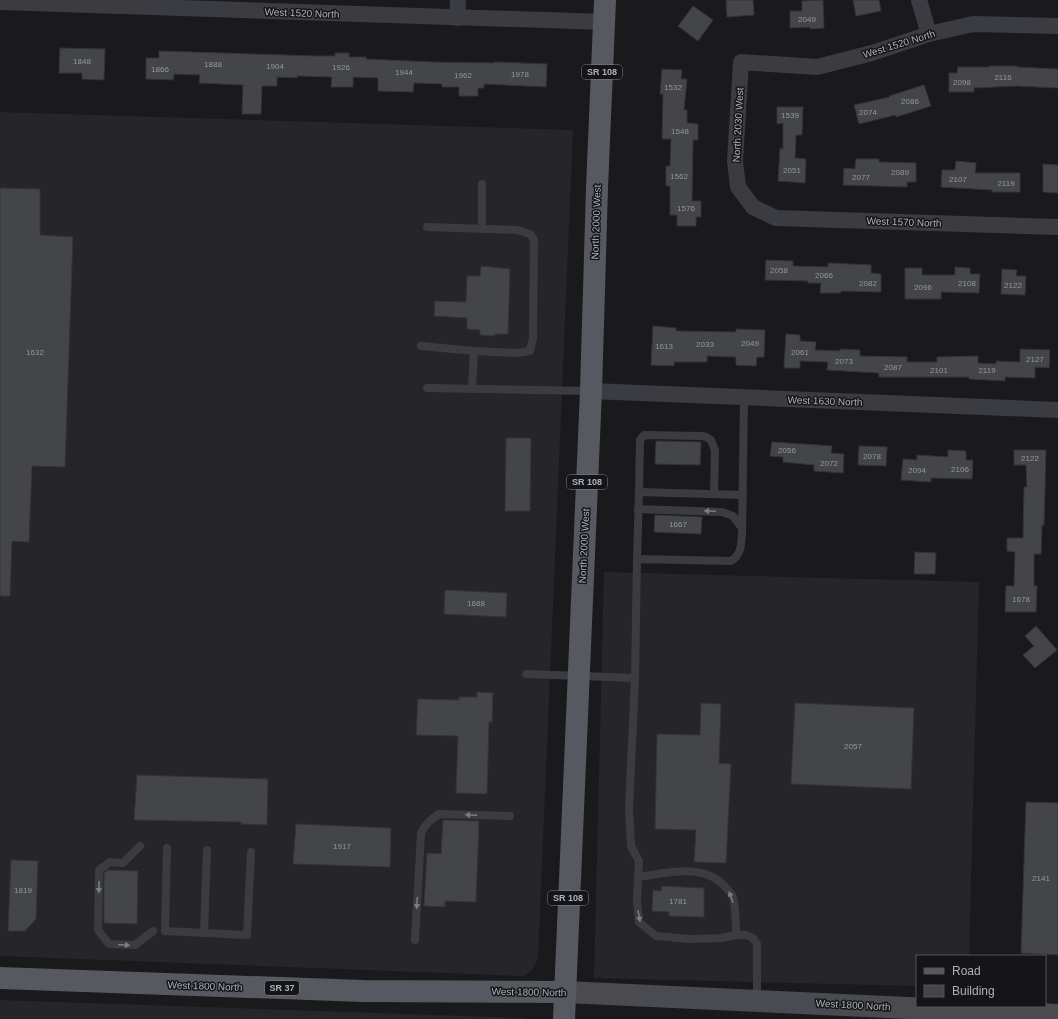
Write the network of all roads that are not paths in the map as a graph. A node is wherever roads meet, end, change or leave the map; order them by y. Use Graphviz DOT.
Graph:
graph roads {
  1 [pos="458,0"];
  2 [pos="605,0"];
  3 [pos="919,0"];
  4 [pos="0,2"];
  5 [pos="24,2"];
  6 [pos="247,5"];
  7 [pos="458,18"];
  8 [pos="604,22"];
  9 [pos="1058,26"];
  10 [pos="929,34"];
  11 [pos="741,62"];
  12 [pos="482,184"];
  13 [pos="753,207"];
  14 [pos="427,227"];
  15 [pos="1058,227"];
  16 [pos="482,229"];
  17 [pos="421,346"];
  18 [pos="474,351"];
  19 [pos="426,388"];
  20 [pos="472,388"];
  21 [pos="591,391"];
  22 [pos="744,397"];
  23 [pos="1058,410"];
  24 [pos="639,492"];
  25 [pos="714,494"];
  26 [pos="742,495"];
  27 [pos="638,509"];
  28 [pos="742,528"];
  29 [pos="637,559"];
  30 [pos="526,674"];
  31 [pos="578,676"];
  32 [pos="635,678"];
  33 [pos="510,816"];
  34 [pos="140,846"];
  35 [pos="167,848"];
  36 [pos="207,850"];
  37 [pos="251,852"];
  38 [pos="638,877"];
  39 [pos="153,931"];
  40 [pos="204,933"];
  41 [pos="736,936"];
  42 [pos="415,940"];
  43 [pos="0,978"];
  44 [pos="564,992"];
  45 [pos="757,1001"];
  46 [pos="1058,1015"];
  47 [pos="564,1019"];
  1 -- 7 [label="street"];
  2 -- 8 [label="main road, North 2000 West / SR 108"];
  3 -- 10 [label="street"];
  4 -- 5 [label="street, West 1520 North"];
  5 -- 6 [label="street, West 1520 North"];
  6 -- 7 [label="street, West 1520 North"];
  7 -- 8 [label="street, West 1520 North"];
  8 -- 21 [label="main road, North 2000 West / SR 108"];
  9 -- 10 [label="street, West 1520 North"];
  10 -- 11 [label="street, West 1520 North"];
  11 -- 13 [label="street, North 2030 West"];
  12 -- 16 [label="lane"];
  13 -- 15 [label="street, West 1570 North"];
  14 -- 16 [label="lane"];
  16 -- 18 [label="lane"];
  17 -- 18 [label="lane"];
  18 -- 20 [label="lane"];
  19 -- 20 [label="lane"];
  20 -- 21 [label="lane"];
  21 -- 22 [label="street, West 1630 North"];
  21 -- 31 [label="main road, North 2000 West / SR 108"];
  22 -- 23 [label="street, West 1630 North"];
  22 -- 26 [label="lane"];
  24 -- 25 [label="lane"];
  24 -- 25 [label="lane"];
  24 -- 27 [label="lane"];
  25 -- 26 [label="lane"];
  26 -- 28 [label="lane"];
  28 -- 27 [label="lane, one-way"];
  27 -- 29 [label="lane"];
  28 -- 29 [label="lane"];
  29 -- 32 [label="lane"];
  30 -- 31 [label="lane"];
  31 -- 32 [label="lane"];
  31 -- 44 [label="main road, North 2000 West / SR 108"];
  32 -- 38 [label="lane"];
  33 -- 42 [label="lane, one-way"];
  34 -- 39 [label="lane, one-way"];
  35 -- 40 [label="lane"];
  36 -- 40 [label="lane"];
  37 -- 40 [label="lane"];
  41 -- 38 [label="lane, one-way"];
  38 -- 41 [label="lane, one-way"];
  41 -- 45 [label="lane"];
  43 -- 44 [label="main road, West 1800 North / SR 37"];
  44 -- 45 [label="main road, West 1800 North / SR 37"];
  44 -- 47 [label="main road, North 2000 West / SR 108"];
  45 -- 46 [label="main road, West 1800 North / SR 37"];
}
